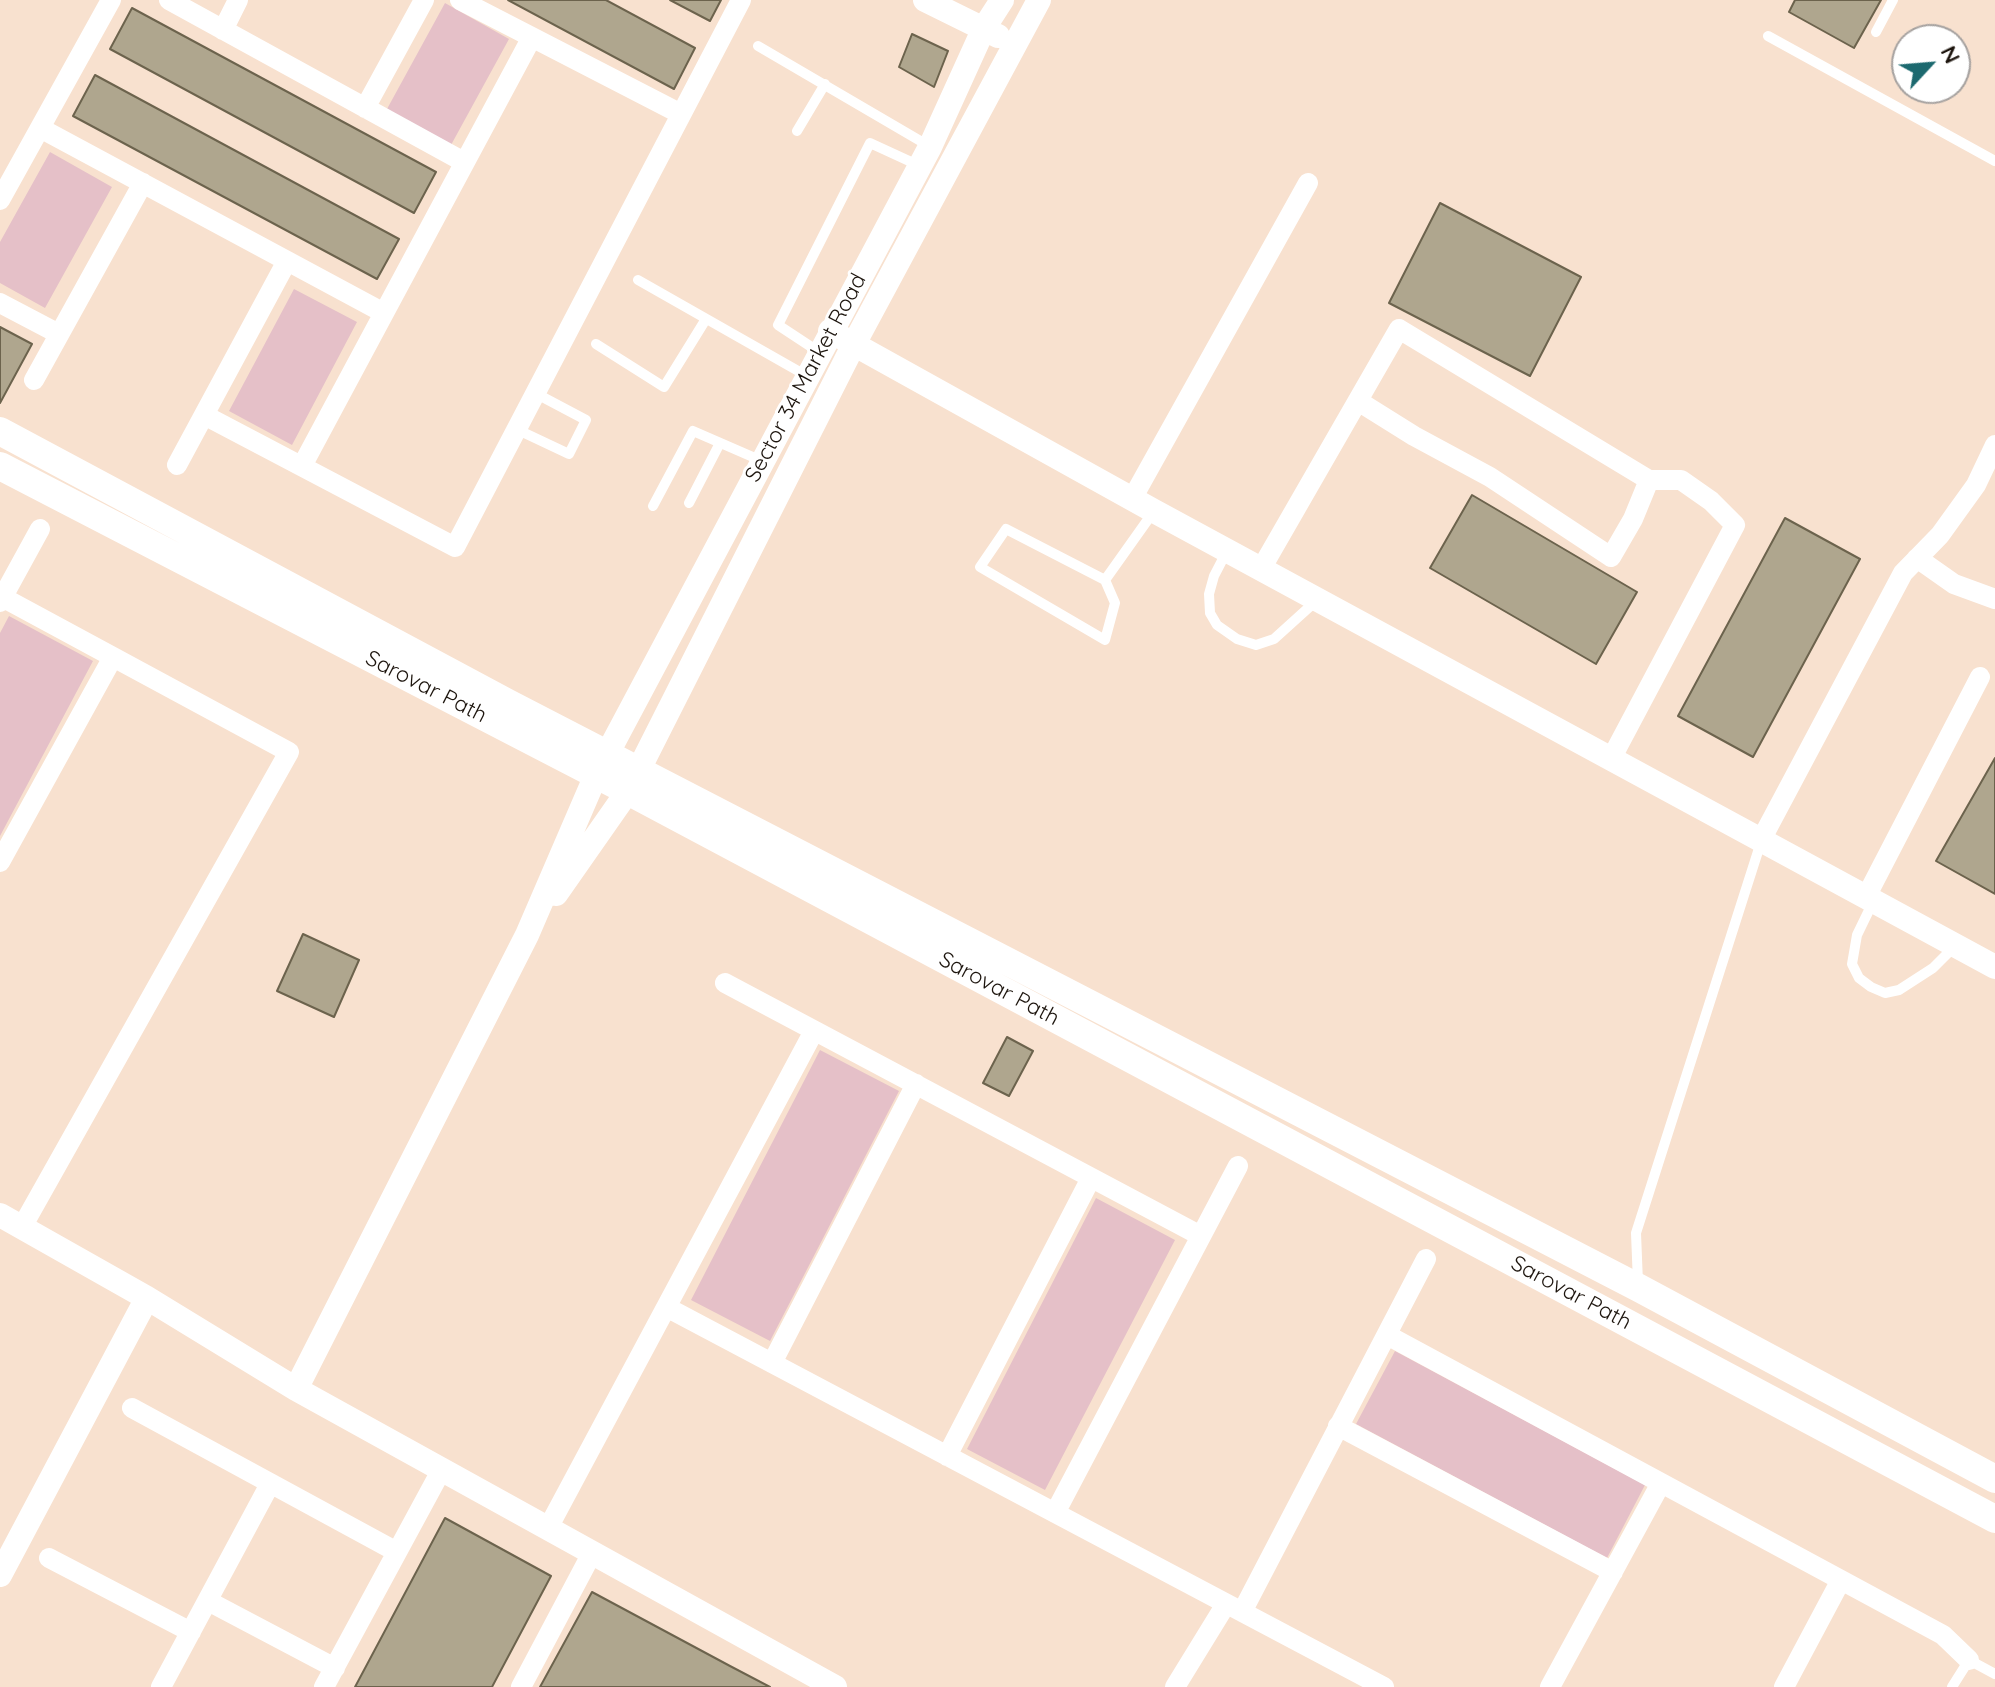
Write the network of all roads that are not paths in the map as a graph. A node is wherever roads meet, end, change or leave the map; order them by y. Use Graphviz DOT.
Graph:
graph roads {
  1 [pos="111,0"];
  2 [pos="169,0"];
  3 [pos="238,0"];
  4 [pos="424,0"];
  5 [pos="460,0"];
  6 [pos="741,0"];
  7 [pos="925,0"];
  8 [pos="1002,0"];
  9 [pos="1039,0"];
  10 [pos="1893,0"];
  11 [pos="984,28"];
  12 [pos="223,30"];
  13 [pos="1876,32"];
  14 [pos="1768,36"];
  15 [pos="532,37"];
  16 [pos="1013,45"];
  17 [pos="758,46"];
  18 [pos="825,84"];
  19 [pos="365,108"];
  20 [pos="681,114"];
  21 [pos="40,128"];
  22 [pos="797,131"];
  23 [pos="925,156"];
  24 [pos="1995,161"];
  25 [pos="464,162"];
  26 [pos="143,183"];
  27 [pos="1308,183"];
  28 [pos="0,200"];
  29 [pos="287,261"];
  30 [pos="638,280"];
  31 [pos="0,303"];
  32 [pos="384,313"];
  33 [pos="706,319"];
  34 [pos="59,334"];
  35 [pos="824,342"];
  36 [pos="596,344"];
  37 [pos="854,344"];
  38 [pos="807,376"];
  39 [pos="34,380"];
  40 [pos="535,393"];
  41 [pos="1358,401"];
  42 [pos="204,415"];
  43 [pos="516,429"];
  44 [pos="0,431"];
  45 [pos="720,443"];
  46 [pos="1995,445"];
  47 [pos="762,461"];
  48 [pos="177,465"];
  49 [pos="0,466"];
  50 [pos="302,466"];
  51 [pos="1649,480"];
  52 [pos="1132,499"];
  53 [pos="689,503"];
  54 [pos="653,506"];
  55 [pos="1154,511"];
  56 [pos="40,529"];
  57 [pos="1227,551"];
  58 [pos="1917,558"];
  59 [pos="1261,569"];
  60 [pos="1105,580"];
  61 [pos="1995,599"];
  62 [pos="1,600"];
  63 [pos="1318,600"];
  64 [pos="113,657"];
  65 [pos="1980,677"];
  66 [pos="1611,759"];
  67 [pos="602,764"];
  68 [pos="633,781"];
  69 [pos="1761,840"];
  70 [pos="0,862"];
  71 [pos="1870,899"];
  72 [pos="527,935"];
  73 [pos="1955,945"];
  74 [pos="1995,967"];
  75 [pos="725,983"];
  76 [pos="814,1031"];
  77 [pos="916,1084"];
  78 [pos="1238,1166"];
  79 [pos="1091,1178"];
  80 [pos="0,1215"];
  81 [pos="22,1227"];
  82 [pos="1201,1236"];
  83 [pos="1426,1259"];
  84 [pos="1639,1288"];
  85 [pos="147,1298"];
  86 [pos="668,1308"];
  87 [pos="1387,1335"];
  88 [pos="772,1363"];
  89 [pos="296,1389"];
  90 [pos="132,1408"];
  91 [pos="1338,1426"];
  92 [pos="947,1456"];
  93 [pos="442,1469"];
  94 [pos="1995,1479"];
  95 [pos="1661,1483"];
  96 [pos="270,1484"];
  97 [pos="1055,1513"];
  98 [pos="1995,1519"];
  99 [pos="548,1528"];
  100 [pos="397,1552"];
  101 [pos="592,1553"];
  102 [pos="49,1558"];
  103 [pos="1613,1572"];
  104 [pos="0,1575"];
  105 [pos="1841,1580"];
  106 [pos="208,1601"];
  107 [pos="1234,1608"];
  108 [pos="191,1632"];
  109 [pos="1969,1660"];
  110 [pos="335,1668"];
  111 [pos="1995,1674"];
  112 [pos="161,1687"];
  113 [pos="324,1687"];
  114 [pos="521,1687"];
  115 [pos="835,1687"];
  116 [pos="1175,1687"];
  117 [pos="1384,1687"];
  118 [pos="1550,1687"];
  119 [pos="1784,1687"];
  120 [pos="1952,1687"];
  1 -- 21 [label="street"];
  2 -- 12 [label="street"];
  3 -- 12 [label="street"];
  4 -- 19 [label="street"];
  5 -- 15 [label="street"];
  6 -- 20 [label="street"];
  7 -- 11 [label="street"];
  8 -- 11 [label="street, Sector 34 Market Road"];
  9 -- 16 [label="street"];
  10 -- 13 [label="lane"];
  11 -- 16 [label="street"];
  11 -- 23 [label="street, Sector 34 Market Road"];
  12 -- 19 [label="street"];
  14 -- 24 [label="lane"];
  15 -- 20 [label="street"];
  15 -- 25 [label="street"];
  16 -- 37 [label="street"];
  17 -- 18 [label="lane"];
  18 -- 22 [label="lane"];
  18 -- 23 [label="lane"];
  19 -- 25 [label="street"];
  20 -- 40 [label="street"];
  21 -- 26 [label="street"];
  21 -- 28 [label="street"];
  23 -- 35 [label="street, Sector 34 Market Road"];
  23 -- 35 [label="lane"];
  25 -- 32 [label="street"];
  26 -- 29 [label="street"];
  26 -- 34 [label="street"];
  27 -- 52 [label="street"];
  29 -- 32 [label="street"];
  29 -- 42 [label="street"];
  30 -- 33 [label="lane"];
  31 -- 34 [label="street"];
  32 -- 50 [label="street"];
  33 -- 36 [label="lane"];
  33 -- 38 [label="lane"];
  34 -- 39 [label="street"];
  35 -- 37 [label="street"];
  35 -- 38 [label="street, Sector 34 Market Road"];
  37 -- 52 [label="street"];
  37 -- 68 [label="street"];
  38 -- 47 [label="street, Sector 34 Market Road"];
  40 -- 43 [label="street"];
  40 -- 43 [label="lane"];
  41 -- 51 [label="street"];
  41 -- 51 [label="street"];
  41 -- 59 [label="street"];
  42 -- 48 [label="street"];
  42 -- 50 [label="street"];
  43 -- 50 [label="street"];
  44 -- 67 [label="main road, Sarovar Path"];
  45 -- 47 [label="lane"];
  45 -- 53 [label="lane"];
  45 -- 54 [label="lane"];
  46 -- 58 [label="street"];
  47 -- 67 [label="street, Sector 34 Market Road"];
  49 -- 67 [label="main road, Sarovar Path"];
  51 -- 66 [label="street"];
  52 -- 55 [label="street"];
  55 -- 57 [label="street"];
  55 -- 60 [label="lane"];
  56 -- 62 [label="street"];
  57 -- 59 [label="street"];
  57 -- 63 [label="lane"];
  58 -- 61 [label="street"];
  58 -- 69 [label="street"];
  59 -- 63 [label="street"];
  60 -- 60 [label="lane"];
  62 -- 64 [label="street"];
  63 -- 66 [label="street"];
  64 -- 70 [label="street"];
  64 -- 81 [label="street"];
  65 -- 71 [label="street"];
  66 -- 69 [label="street"];
  67 -- 68 [label="main road, Sarovar Path"];
  67 -- 72 [label="street, Sector 34 Market Road"];
  68 -- 72 [label="street"];
  68 -- 84 [label="main road, Sarovar Path"];
  68 -- 98 [label="main road, Sarovar Path"];
  69 -- 71 [label="street"];
  69 -- 84 [label="lane"];
  71 -- 73 [label="street"];
  71 -- 73 [label="lane"];
  72 -- 89 [label="street"];
  73 -- 74 [label="street"];
  75 -- 76 [label="street"];
  76 -- 77 [label="street"];
  76 -- 86 [label="street"];
  77 -- 79 [label="street"];
  77 -- 88 [label="street"];
  78 -- 82 [label="street"];
  79 -- 82 [label="street"];
  79 -- 92 [label="street"];
  80 -- 81 [label="street"];
  81 -- 85 [label="street"];
  82 -- 97 [label="street"];
  83 -- 87 [label="street"];
  84 -- 94 [label="main road, Sarovar Path"];
  85 -- 89 [label="street"];
  85 -- 104 [label="street"];
  86 -- 88 [label="street"];
  86 -- 99 [label="street"];
  87 -- 91 [label="street"];
  87 -- 95 [label="street"];
  88 -- 92 [label="street"];
  89 -- 93 [label="street"];
  90 -- 96 [label="street"];
  91 -- 103 [label="street"];
  91 -- 107 [label="street"];
  92 -- 97 [label="street"];
  93 -- 99 [label="street"];
  93 -- 100 [label="street"];
  95 -- 103 [label="street"];
  95 -- 105 [label="street"];
  96 -- 100 [label="street"];
  96 -- 106 [label="street"];
  97 -- 107 [label="street"];
  99 -- 101 [label="street"];
  100 -- 110 [label="street"];
  101 -- 114 [label="street"];
  101 -- 115 [label="street"];
  102 -- 108 [label="street"];
  103 -- 118 [label="street"];
  105 -- 109 [label="street"];
  105 -- 119 [label="street"];
  106 -- 108 [label="street"];
  106 -- 110 [label="street"];
  107 -- 116 [label="street"];
  107 -- 117 [label="street"];
  108 -- 112 [label="street"];
  109 -- 111 [label="lane"];
  109 -- 120 [label="lane"];
  110 -- 113 [label="street"];
}
